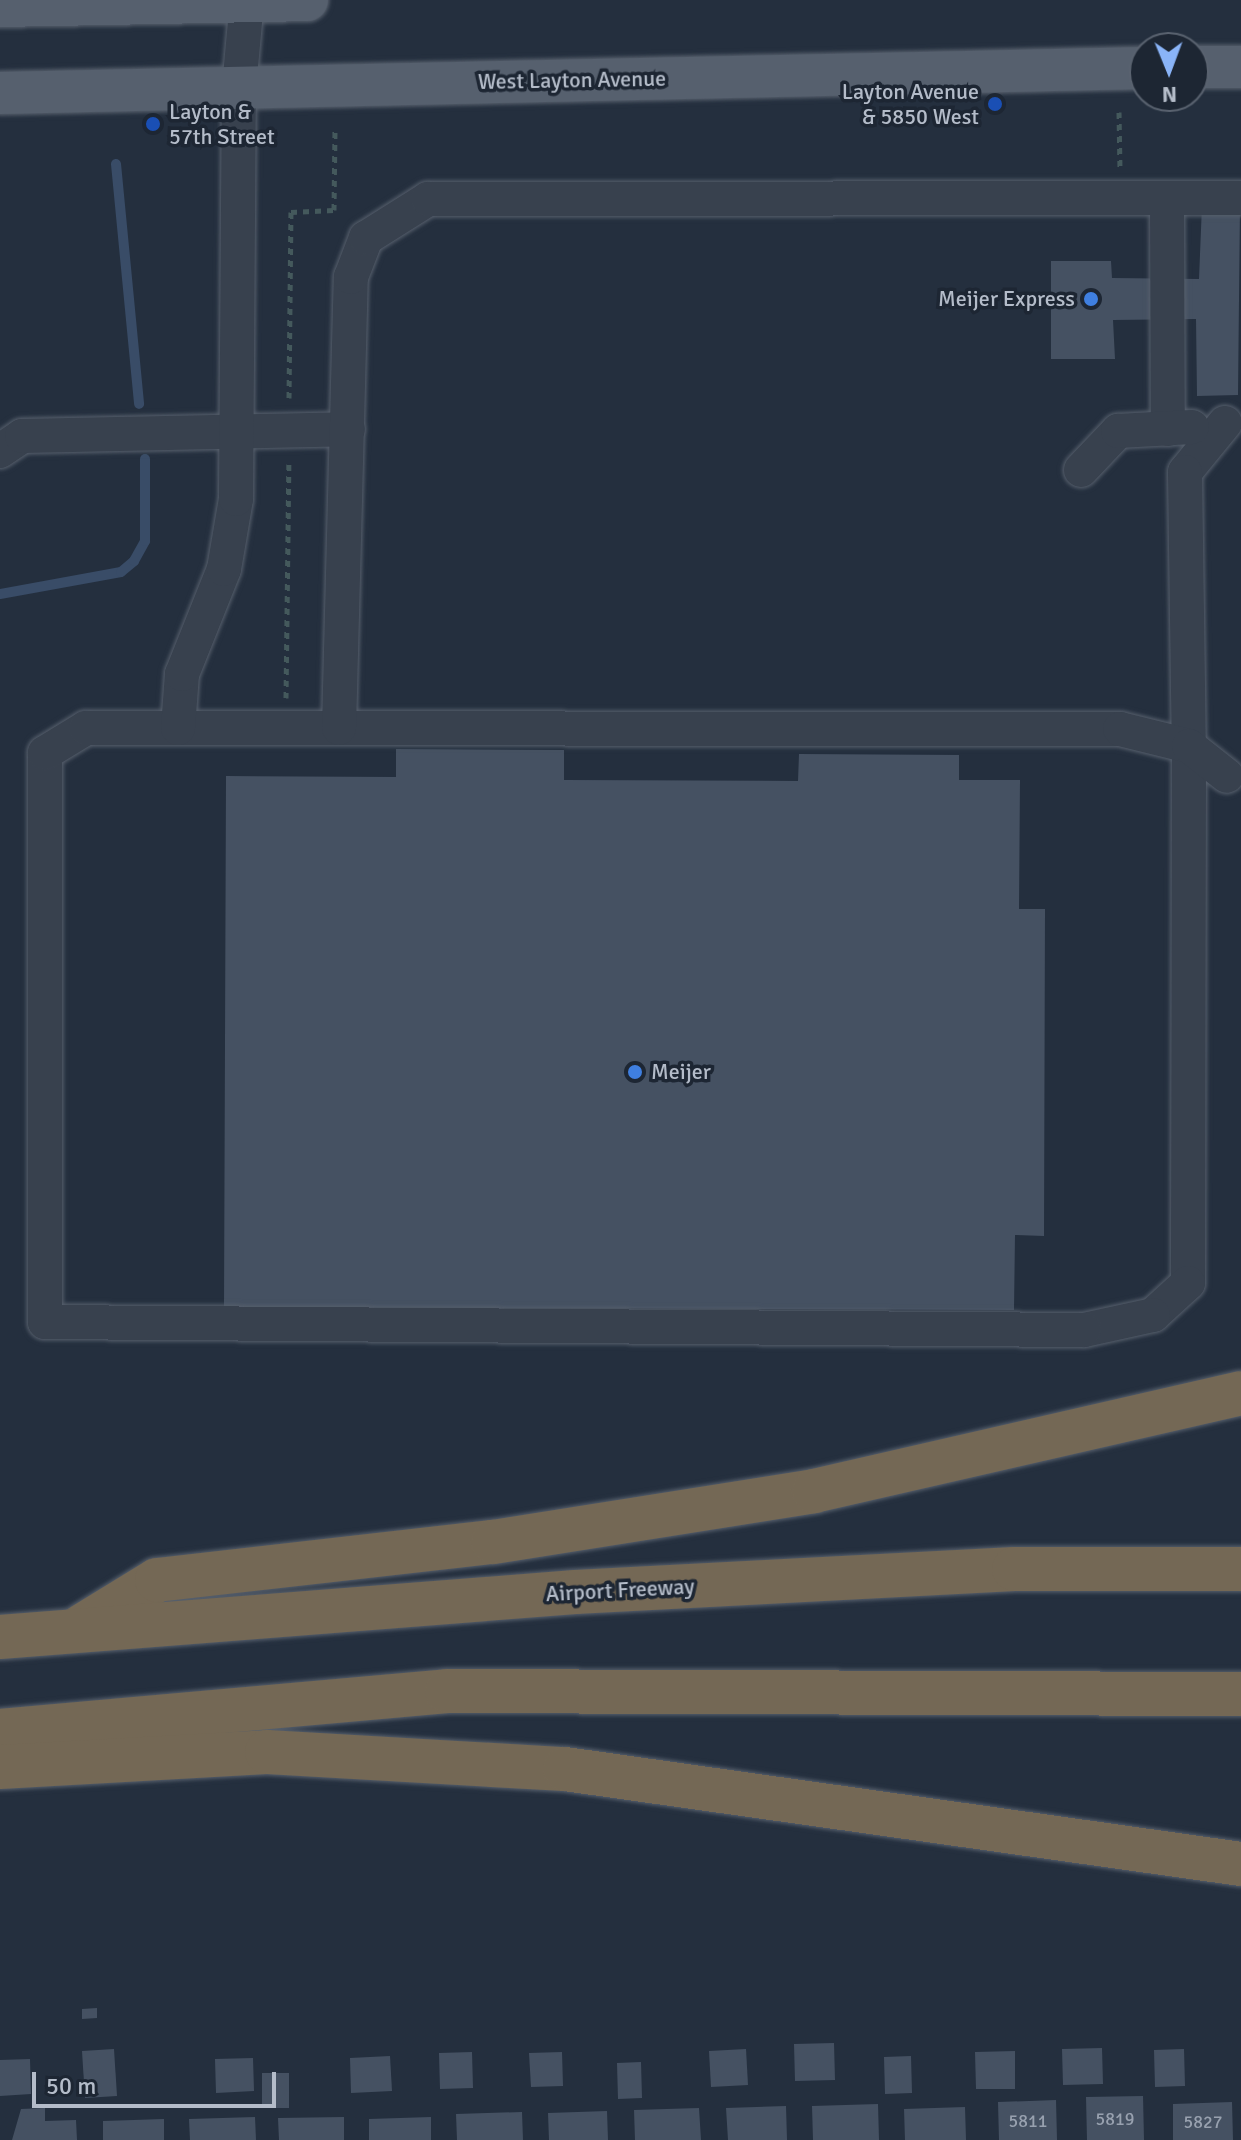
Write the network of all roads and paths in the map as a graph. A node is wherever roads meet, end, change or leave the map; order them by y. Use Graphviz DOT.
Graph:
graph roads {
  1 [pos="247,0"];
  2 [pos="307,0"];
  3 [pos="0,5"];
  4 [pos="1209,67"];
  5 [pos="1241,67"];
  6 [pos="1129,68"];
  7 [pos="239,88"];
  8 [pos="0,93"];
  9 [pos="1119,112"];
  10 [pos="1120,198"];
  11 [pos="1167,198"];
  12 [pos="1241,198"];
  13 [pos="1233,422"];
  14 [pos="348,429"];
  15 [pos="1168,429"];
  16 [pos="239,430"];
  17 [pos="0,451"];
  18 [pos="1081,470"];
  19 [pos="178,728"];
  20 [pos="339,728"];
  21 [pos="1189,746"];
  22 [pos="1236,777"];
  23 [pos="1241,1393"];
  24 [pos="1241,1569"];
  25 [pos="76,1630"];
  26 [pos="0,1637"];
  27 [pos="1241,1694"];
  28 [pos="0,1731"];
  29 [pos="0,1767"];
  30 [pos="1241,1864"];
  1 -- 2 [label="main road"];
  1 -- 3 [label="main road"];
  1 -- 7 [label="lane"];
  4 -- 5 [label="main road"];
  6 -- 7 [label="main road, West Layton Avenue"];
  7 -- 8 [label="main road, West Layton Avenue"];
  7 -- 16 [label="lane"];
  9 -- 10 [label="path"];
  10 -- 11 [label="lane"];
  10 -- 14 [label="lane"];
  11 -- 12 [label="lane"];
  11 -- 15 [label="lane"];
  13 -- 15 [label="lane"];
  13 -- 21 [label="lane"];
  14 -- 16 [label="lane"];
  14 -- 20 [label="lane"];
  15 -- 18 [label="lane"];
  16 -- 17 [label="lane"];
  16 -- 19 [label="lane"];
  19 -- 20 [label="lane"];
  19 -- 21 [label="lane"];
  20 -- 21 [label="lane"];
  21 -- 22 [label="lane"];
  23 -- 25 [label="highway"];
  24 -- 25 [label="highway, Airport Freeway"];
  25 -- 26 [label="highway, Airport Freeway"];
  27 -- 28 [label="highway"];
  29 -- 30 [label="highway"];
}
